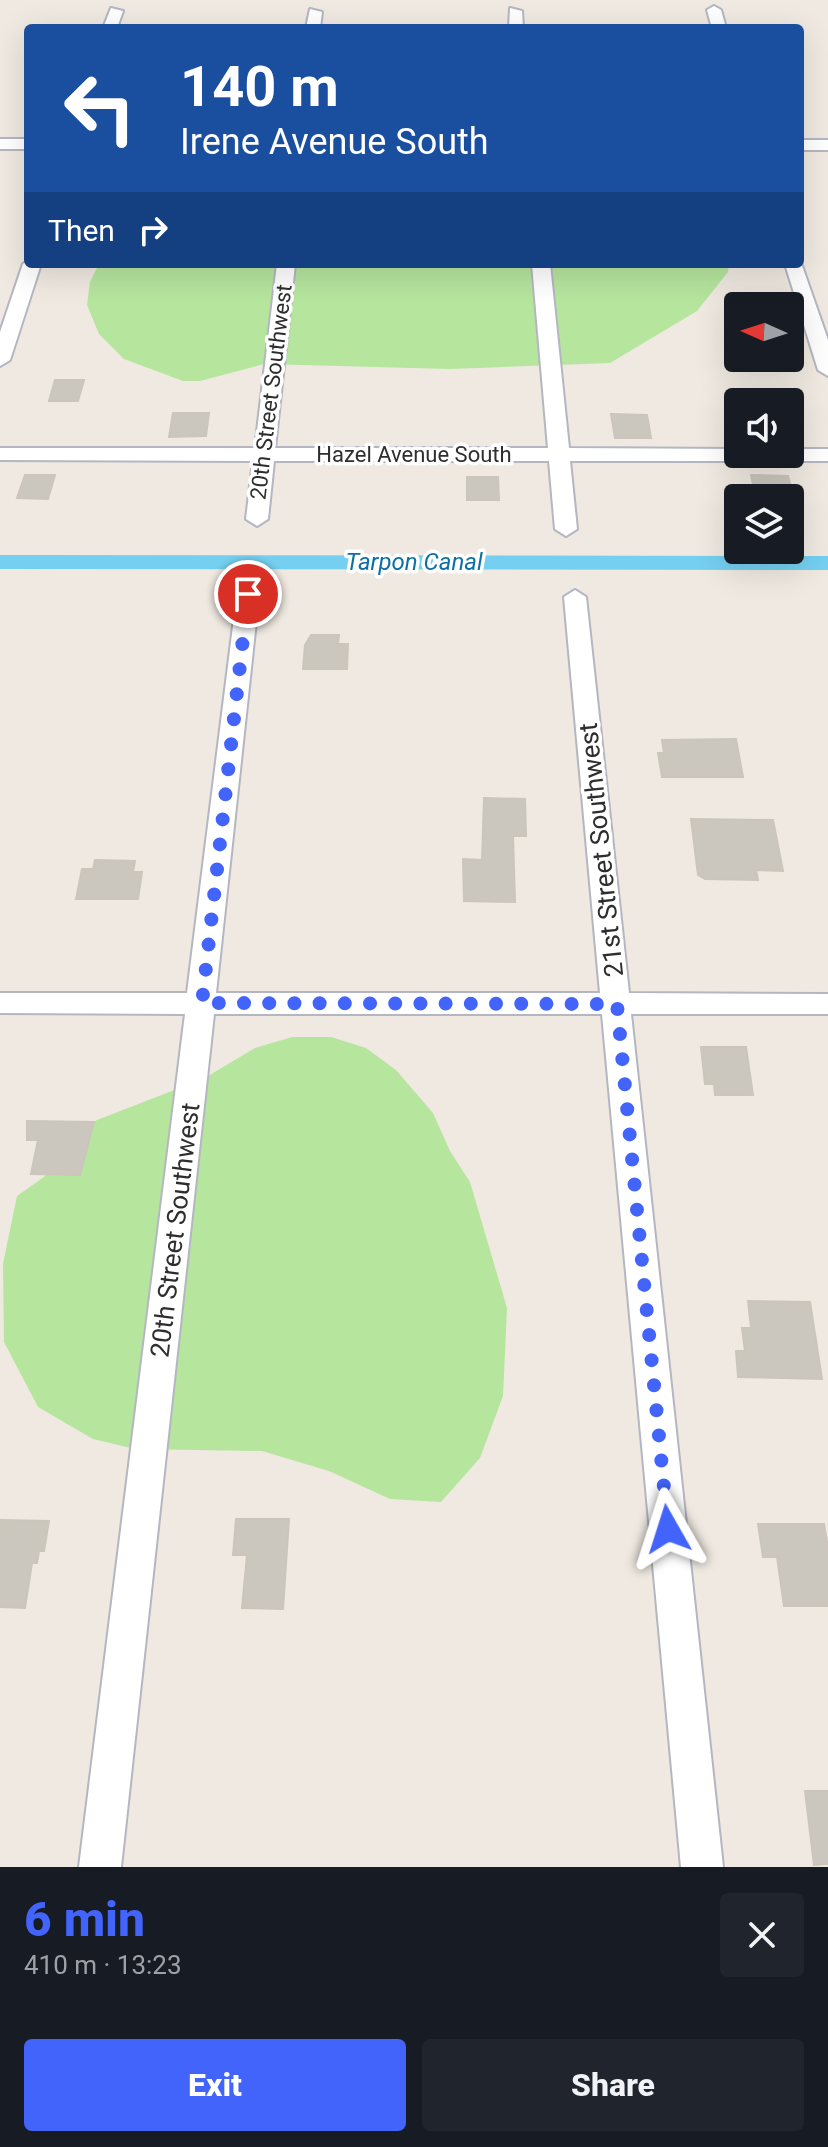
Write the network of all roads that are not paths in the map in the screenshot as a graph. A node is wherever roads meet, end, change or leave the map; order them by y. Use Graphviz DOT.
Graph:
graph roads {
  1 [pos="714,10"];
  2 [pos="116,11"];
  3 [pos="515,11"];
  4 [pos="315,12"];
  5 [pos="111,24"];
  6 [pos="314,24"];
  7 [pos="516,24"];
  8 [pos="718,24"];
  9 [pos="0,144"];
  10 [pos="24,144"];
  11 [pos="804,145"];
  12 [pos="828,145"];
  13 [pos="31,268"];
  14 [pos="286,268"];
  15 [pos="541,268"];
  16 [pos="795,268"];
  17 [pos="0,360"];
  18 [pos="828,370"];
  19 [pos="0,454"];
  20 [pos="265,454"];
  21 [pos="560,455"];
  22 [pos="828,455"];
  23 [pos="257,519"];
  24 [pos="566,529"];
  25 [pos="248,594"];
  26 [pos="575,597"];
  27 [pos="0,1003"];
  28 [pos="202,1003"];
  29 [pos="617,1004"];
  30 [pos="828,1004"];
  31 [pos="100,1867"];
  32 [pos="702,1867"];
  1 -- 8 [label="street"];
  2 -- 5 [label="street"];
  3 -- 7 [label="street"];
  4 -- 6 [label="street"];
  9 -- 10 [label="street"];
  11 -- 12 [label="street"];
  13 -- 17 [label="street"];
  14 -- 20 [label="street, 20th Street Southwest"];
  15 -- 21 [label="street"];
  16 -- 18 [label="street"];
  19 -- 20 [label="street, Hazel Avenue South"];
  20 -- 21 [label="street, Hazel Avenue South"];
  20 -- 23 [label="street, 20th Street Southwest"];
  21 -- 22 [label="street, Hazel Avenue South"];
  21 -- 24 [label="street"];
  25 -- 28 [label="street, 20th Street Southwest"];
  26 -- 29 [label="street, 21st Street Southwest"];
  27 -- 28 [label="street"];
  28 -- 29 [label="street"];
  28 -- 31 [label="street, 20th Street Southwest"];
  29 -- 30 [label="street"];
  29 -- 32 [label="street, 21st Street Southwest"];
}
